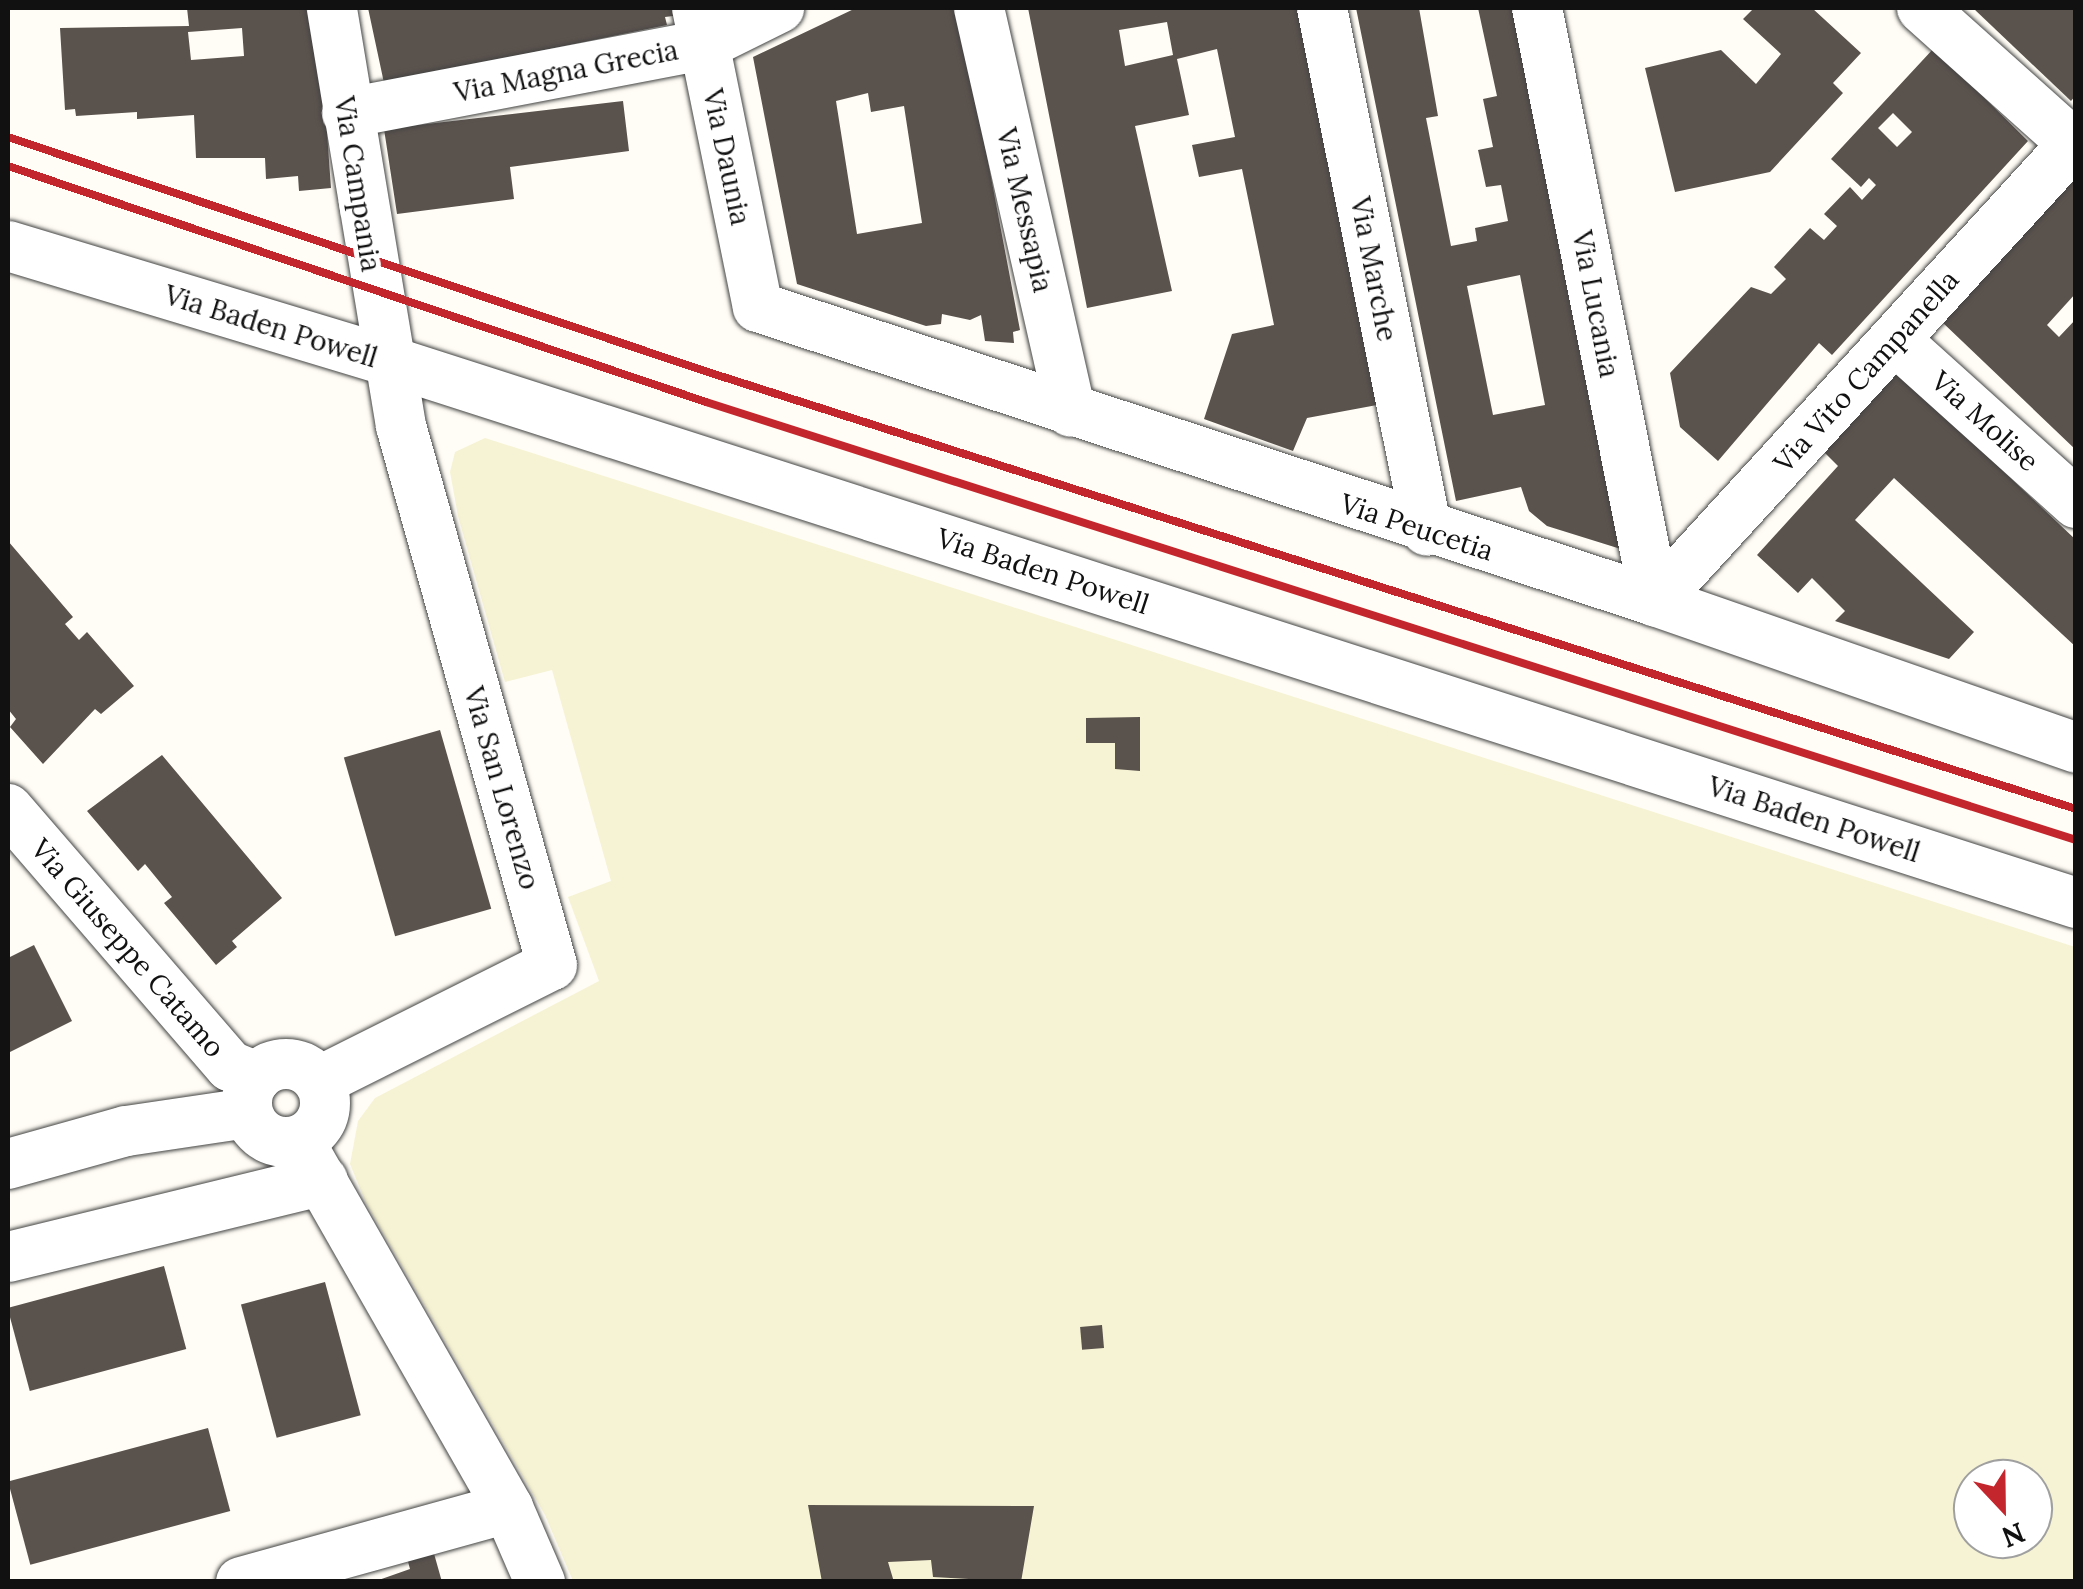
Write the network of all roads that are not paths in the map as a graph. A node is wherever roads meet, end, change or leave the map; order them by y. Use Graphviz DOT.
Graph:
graph roads {
  1 [pos="332,8"];
  2 [pos="778,8"];
  3 [pos="979,8"];
  4 [pos="1322,8"];
  5 [pos="1537,8"];
  6 [pos="1922,8"];
  7 [pos="700,26"];
  8 [pos="346,113"];
  9 [pos="2075,144"];
  10 [pos="8,246"];
  11 [pos="758,307"];
  12 [pos="1895,340"];
  13 [pos="386,360"];
  14 [pos="1071,412"];
  15 [pos="2076,502"];
  16 [pos="1427,532"];
  17 [pos="1656,601"];
  18 [pos="2076,748"];
  19 [pos="8,809"];
  20 [pos="2076,903"];
  21 [pos="320,1081"];
  22 [pos="252,1095"];
  23 [pos="311,1160"];
  24 [pos="8,1164"];
  25 [pos="8,1256"];
  26 [pos="508,1508"];
  27 [pos="241,1582"];
  28 [pos="540,1582"];
  1 -- 8 [label="street, Via Campania"];
  2 -- 7 [label="street, Via Magna Grecia"];
  3 -- 14 [label="street, Via Messapia"];
  4 -- 16 [label="street, Via Marche"];
  5 -- 17 [label="street, Via Lucania"];
  6 -- 9 [label="street"];
  7 -- 8 [label="street, Via Magna Grecia"];
  7 -- 11 [label="street, Via Daunia"];
  8 -- 13 [label="street, Via Campania"];
  9 -- 12 [label="street, Via Vito Campanella"];
  10 -- 13 [label="street, Via Baden Powell"];
  11 -- 14 [label="street, Via Peucetia"];
  12 -- 15 [label="street, Via Molise"];
  12 -- 17 [label="street, Via Vito Campanella"];
  13 -- 20 [label="street, Via Baden Powell"];
  13 -- 21 [label="street, Via San Lorenzo"];
  14 -- 16 [label="street, Via Peucetia"];
  16 -- 17 [label="street, Via Peucetia"];
  17 -- 18 [label="street, Via Peucetia"];
  19 -- 22 [label="street, Via Giuseppe Catamo"];
  21 -- 22 [label="street"];
  21 -- 23 [label="street"];
  22 -- 23 [label="street"];
  22 -- 24 [label="street"];
  23 -- 25 [label="street"];
  23 -- 26 [label="street"];
  26 -- 27 [label="street"];
  26 -- 28 [label="street"];
}
